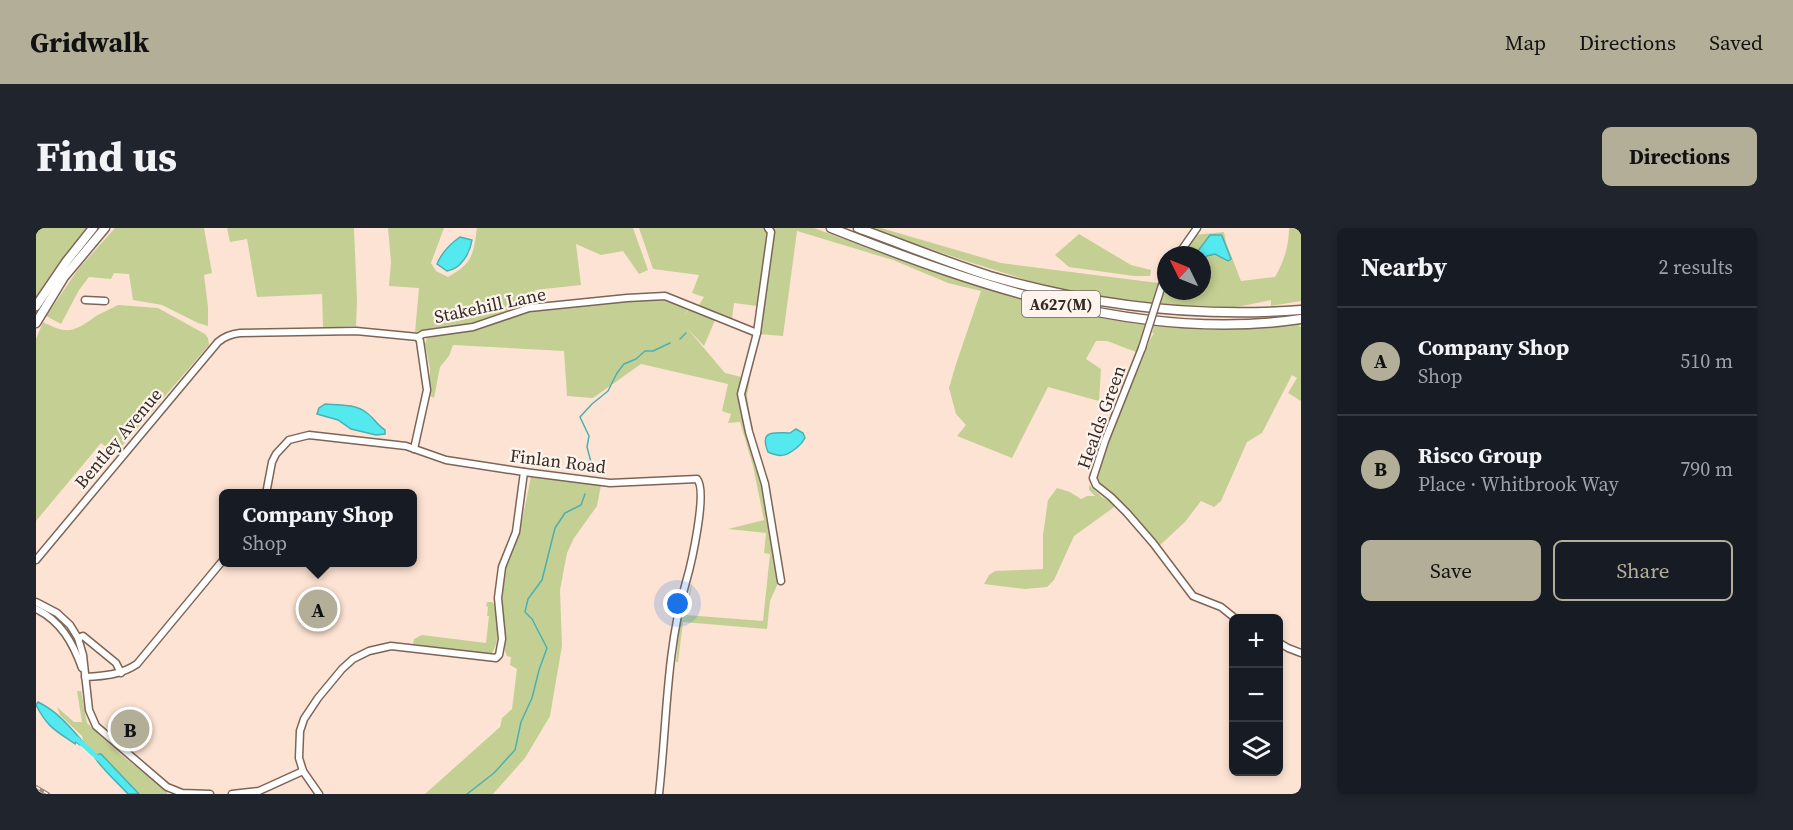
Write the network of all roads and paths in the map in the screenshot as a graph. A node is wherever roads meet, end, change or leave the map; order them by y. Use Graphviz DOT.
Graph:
graph roads {
  1 [pos="93,228"];
  2 [pos="105,228"];
  3 [pos="768,228"];
  4 [pos="831,228"];
  5 [pos="858,228"];
  6 [pos="1197,228"];
  7 [pos="1185,246"];
  8 [pos="85,300"];
  9 [pos="1157,300"];
  10 [pos="105,301"];
  11 [pos="36,306"];
  12 [pos="1301,310"];
  13 [pos="1301,319"];
  14 [pos="36,323"];
  15 [pos="757,333"];
  16 [pos="224,337"];
  17 [pos="418,337"];
  18 [pos="414,449"];
  19 [pos="524,472"];
  20 [pos="267,489"];
  21 [pos="36,560"];
  22 [pos="219,565"];
  23 [pos="782,581"];
  24 [pos="36,602"];
  25 [pos="36,609"];
  26 [pos="1230,614"];
  27 [pos="78,638"];
  28 [pos="1283,645"];
  29 [pos="1301,653"];
  30 [pos="121,673"];
  31 [pos="85,677"];
  32 [pos="303,771"];
  33 [pos="210,794"];
  34 [pos="233,794"];
  35 [pos="319,794"];
  36 [pos="659,794"];
  1 -- 11 [label="highway"];
  2 -- 14 [label="highway"];
  3 -- 15 [label="street"];
  4 -- 13 [label="highway, A627(M)"];
  5 -- 12 [label="highway, A627(M)"];
  6 -- 7 [label="street"];
  8 -- 10 [label="street"];
  9 -- 26 [label="street, Healds Green, bridge"];
  15 -- 17 [label="street, Stakehill Lane"];
  15 -- 23 [label="street"];
  16 -- 17 [label="street, Stakehill Lane"];
  16 -- 21 [label="street, Bentley Avenue"];
  17 -- 18 [label="street"];
  18 -- 19 [label="street, Finlan Road"];
  18 -- 20 [label="street, Finlan Road"];
  19 -- 32 [label="street"];
  19 -- 36 [label="street, Finlan Road"];
  22 -- 30 [label="street"];
  24 -- 27 [label="street"];
  25 -- 31 [label="street"];
  27 -- 30 [label="street"];
  27 -- 31 [label="street"];
  28 -- 29 [label="street"];
  30 -- 31 [label="street"];
  31 -- 33 [label="street"];
  32 -- 34 [label="street"];
  32 -- 35 [label="street"];
}
